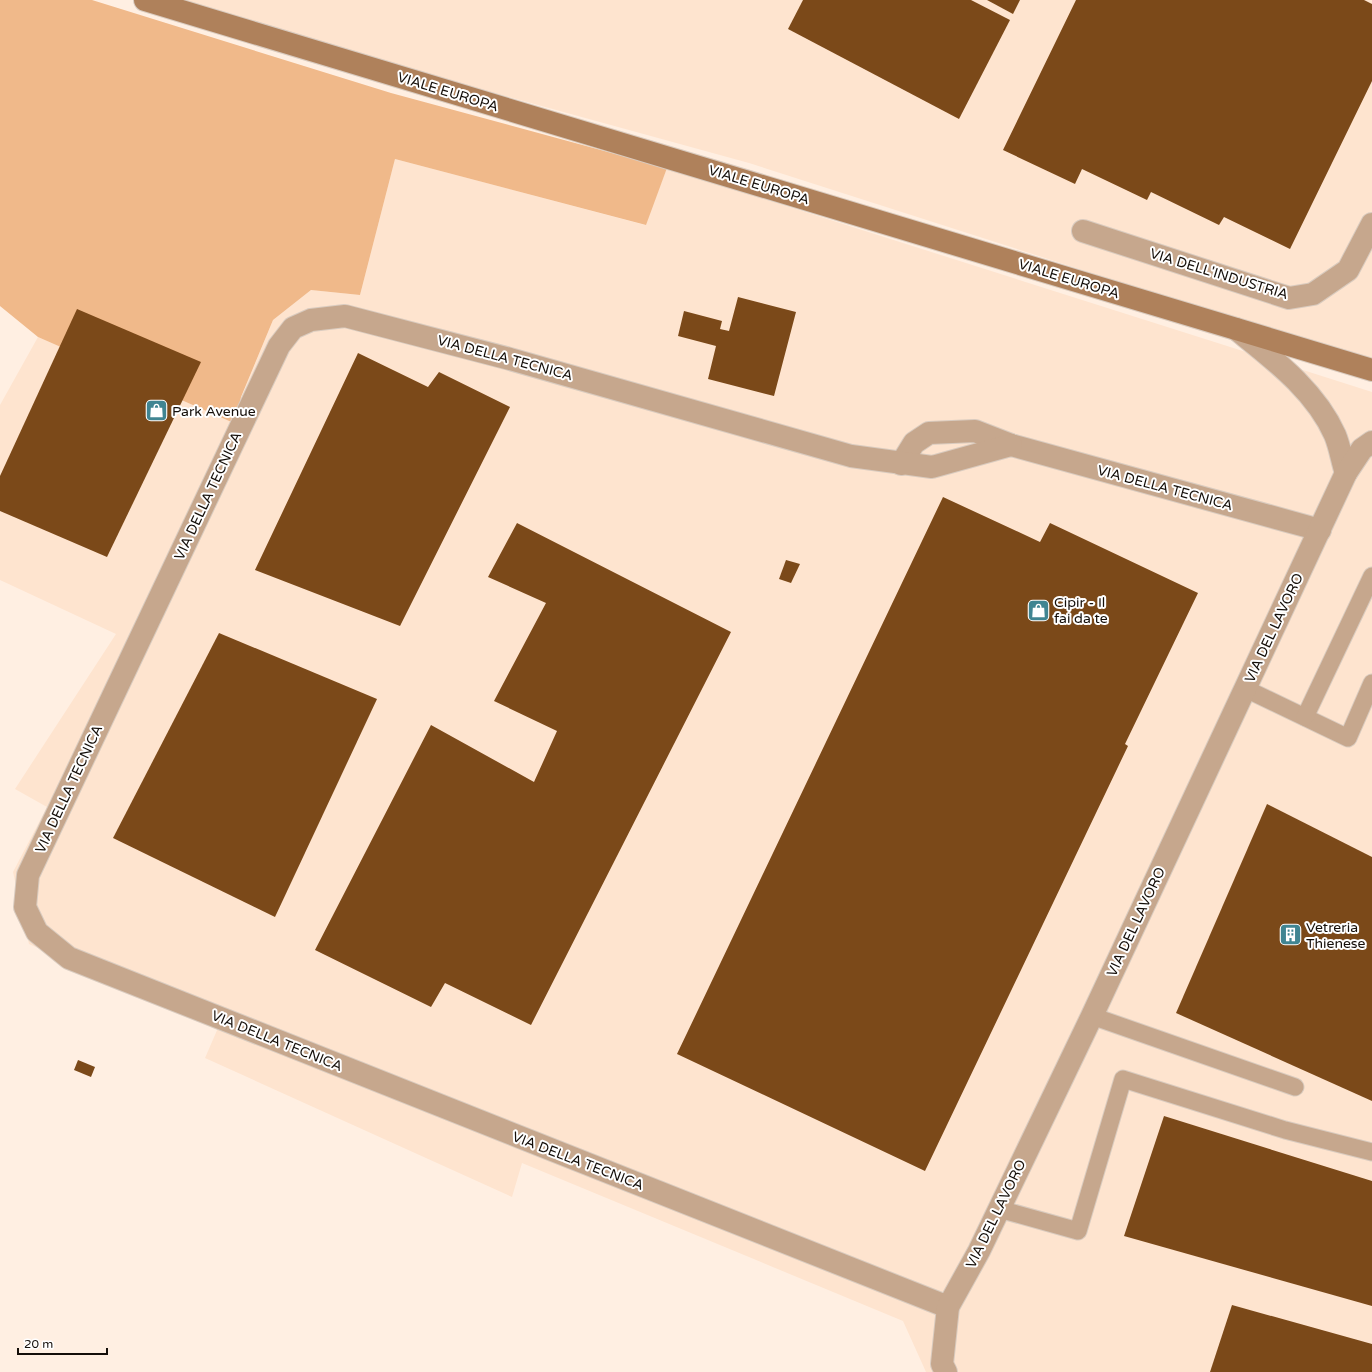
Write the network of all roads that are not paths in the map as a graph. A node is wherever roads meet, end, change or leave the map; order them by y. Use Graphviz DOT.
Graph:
graph roads {
  1 [pos="145,0"];
  2 [pos="1372,224"];
  3 [pos="1082,231"];
  4 [pos="1236,329"];
  5 [pos="1372,370"];
  6 [pos="1372,442"];
  7 [pos="1011,445"];
  8 [pos="1372,459"];
  9 [pos="901,464"];
  10 [pos="1346,473"];
  11 [pos="1320,530"];
  12 [pos="1372,576"];
  13 [pos="1372,683"];
  14 [pos="1246,689"];
  15 [pos="1305,716"];
  16 [pos="1092,1016"];
  17 [pos="1295,1087"];
  18 [pos="1372,1152"];
  19 [pos="999,1209"];
  20 [pos="948,1307"];
  21 [pos="946,1372"];
  1 -- 4 [label="main road, VIALE EUROPA"];
  2 -- 3 [label="street, VIA DELL'INDUSTRIA"];
  4 -- 5 [label="main road, VIALE EUROPA"];
  4 -- 10 [label="street"];
  6 -- 10 [label="street, VIA DEL LAVORO"];
  7 -- 9 [label="street, VIA DELLA TECNICA"];
  7 -- 9 [label="street, VIA DELLA TECNICA"];
  7 -- 11 [label="street, VIA DELLA TECNICA"];
  8 -- 10 [label="street"];
  9 -- 20 [label="street, VIA DELLA TECNICA"];
  10 -- 11 [label="street, VIA DEL LAVORO"];
  11 -- 14 [label="street, VIA DEL LAVORO"];
  12 -- 15 [label="lane"];
  13 -- 15 [label="lane"];
  14 -- 15 [label="lane"];
  14 -- 16 [label="street, VIA DEL LAVORO"];
  16 -- 17 [label="lane"];
  16 -- 19 [label="street, VIA DEL LAVORO"];
  18 -- 19 [label="lane"];
  19 -- 20 [label="street, VIA DEL LAVORO"];
  20 -- 21 [label="street, VIA DEL LAVORO"];
}
